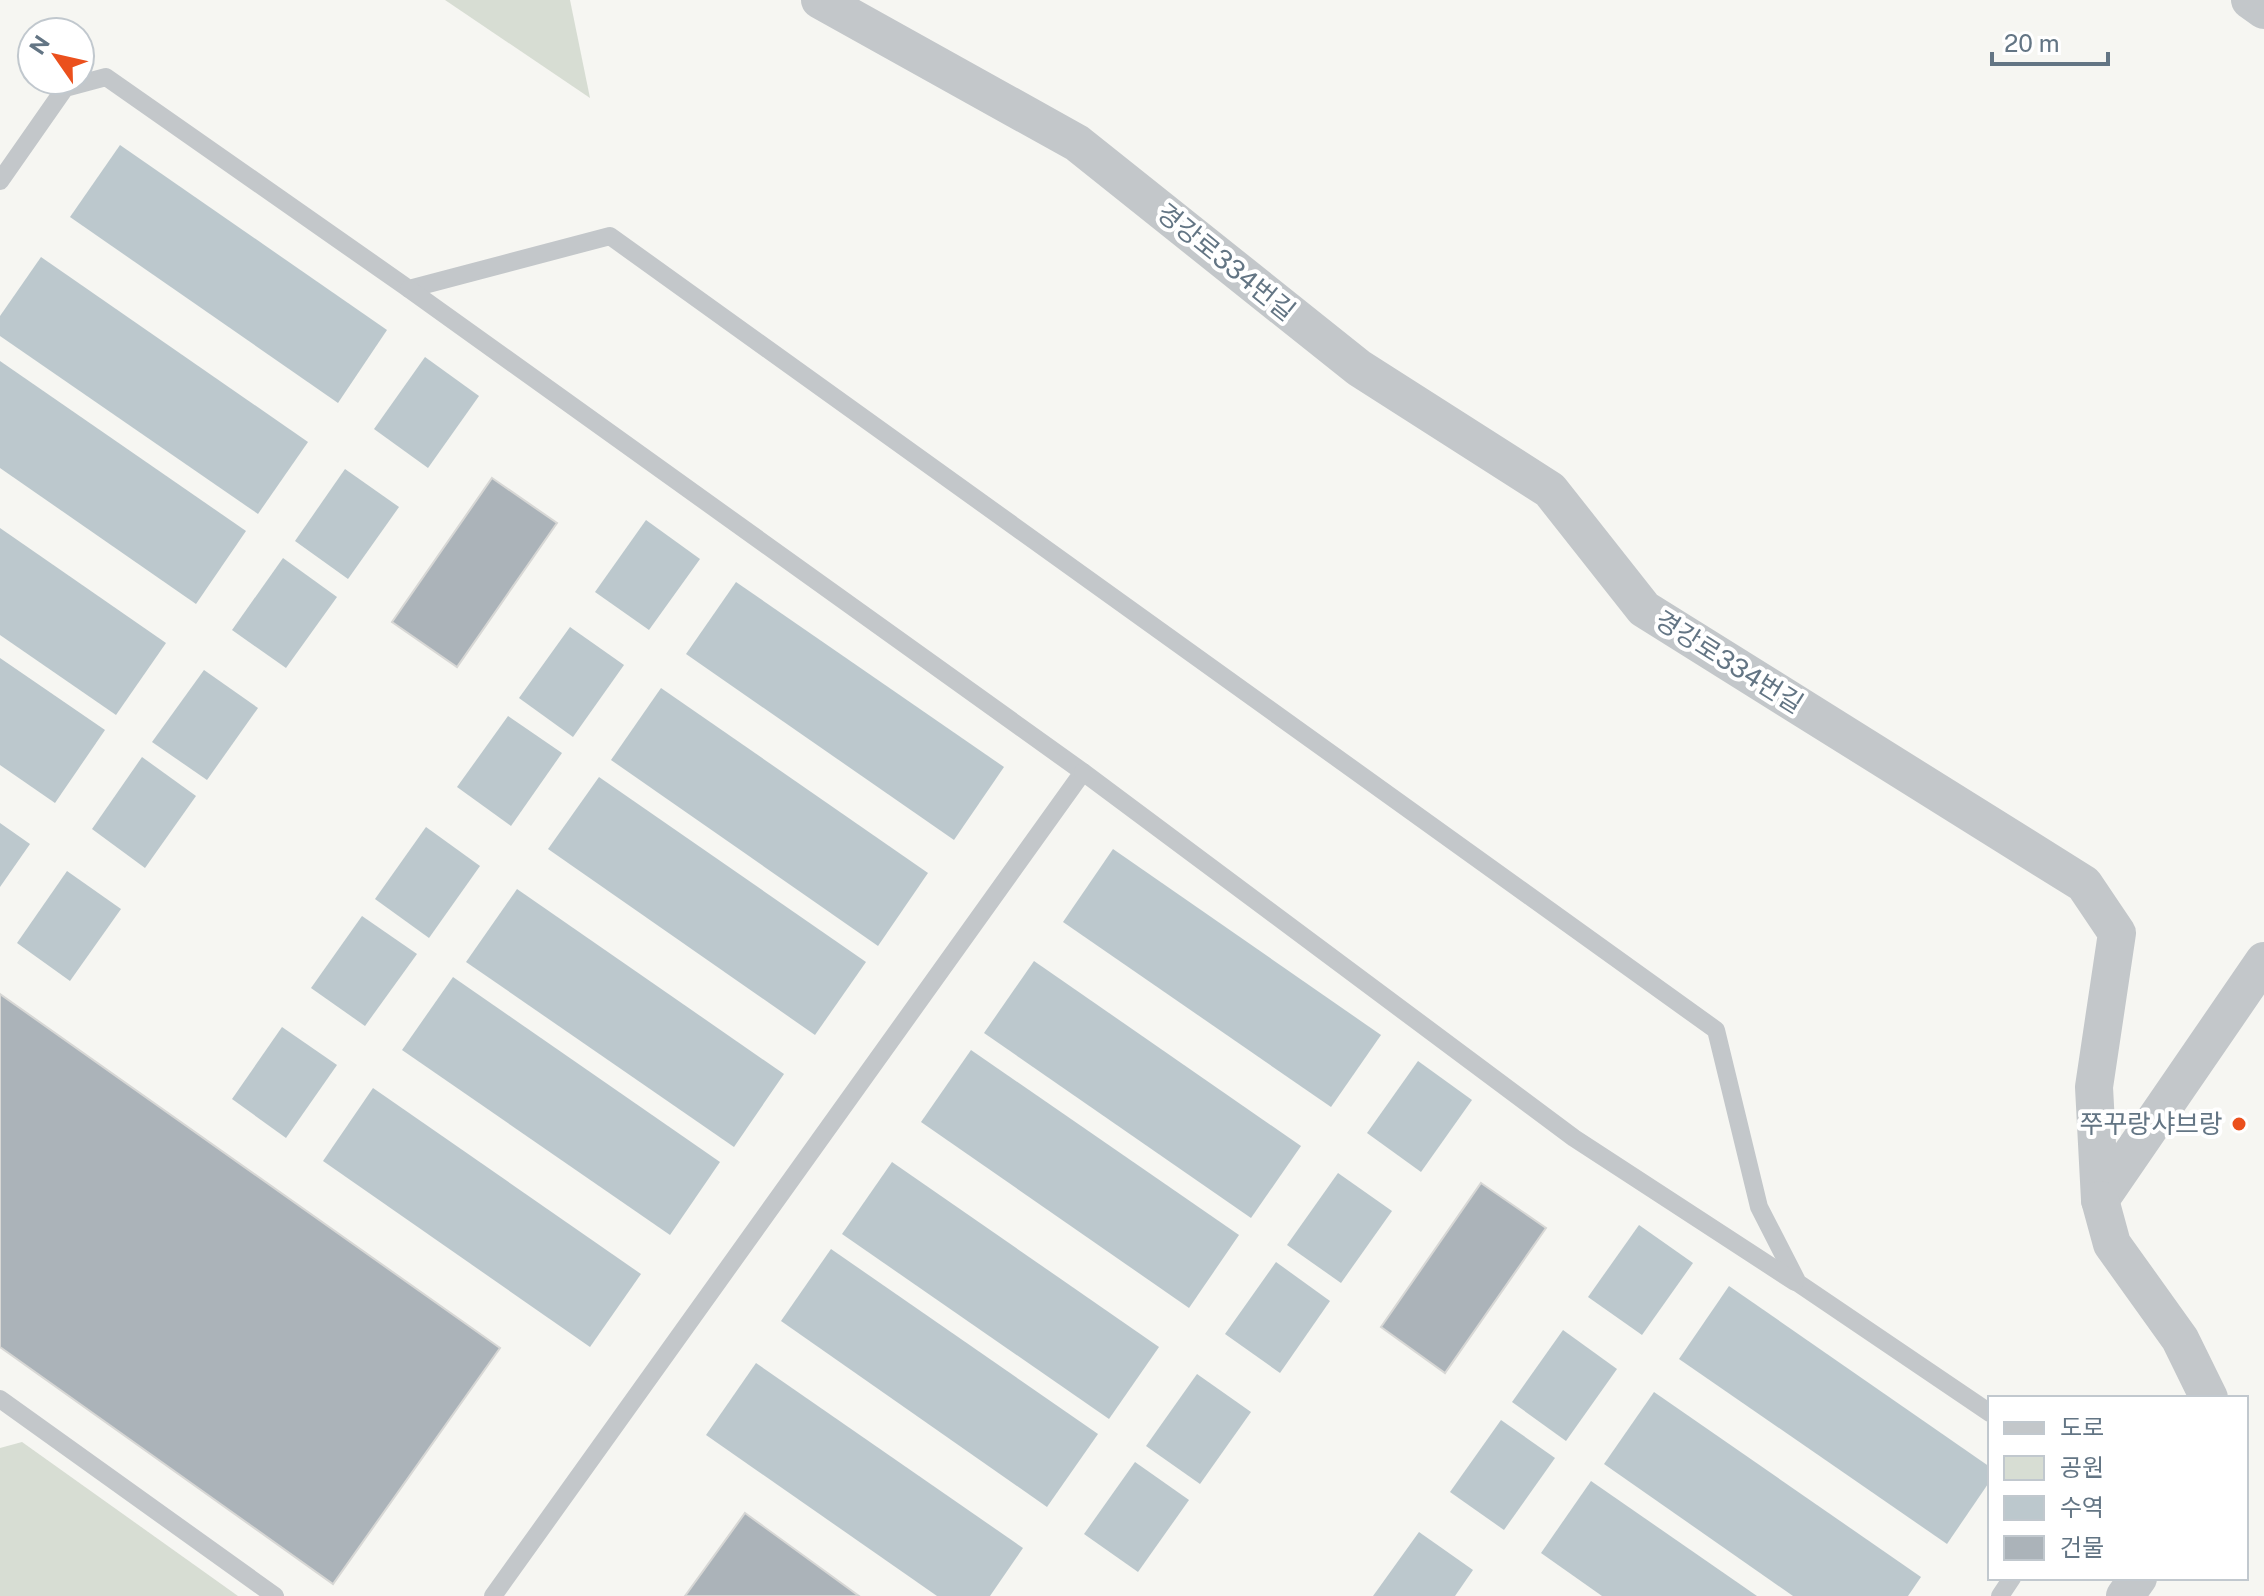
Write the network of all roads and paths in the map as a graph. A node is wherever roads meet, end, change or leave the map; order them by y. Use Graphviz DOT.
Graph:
graph roads {
  1 [pos="820,0"];
  2 [pos="2250,0"];
  3 [pos="2264,10"];
  4 [pos="0,181"];
  5 [pos="409,289"];
  6 [pos="1083,772"];
  7 [pos="2264,961"];
  8 [pos="2100,1200"];
  9 [pos="1798,1283"];
  10 [pos="2208,1396"];
  11 [pos="0,1399"];
  12 [pos="1988,1412"];
  13 [pos="275,1596"];
  14 [pos="493,1596"];
  1 -- 8 [label="street, 경강로334번길"];
  2 -- 3 [label="street"];
  4 -- 5 [label="lane"];
  5 -- 6 [label="lane"];
  5 -- 9 [label="lane"];
  6 -- 9 [label="lane"];
  6 -- 14 [label="lane"];
  7 -- 8 [label="street"];
  8 -- 10 [label="street, 경강로334번길"];
  9 -- 12 [label="lane"];
  11 -- 13 [label="lane"];
}
